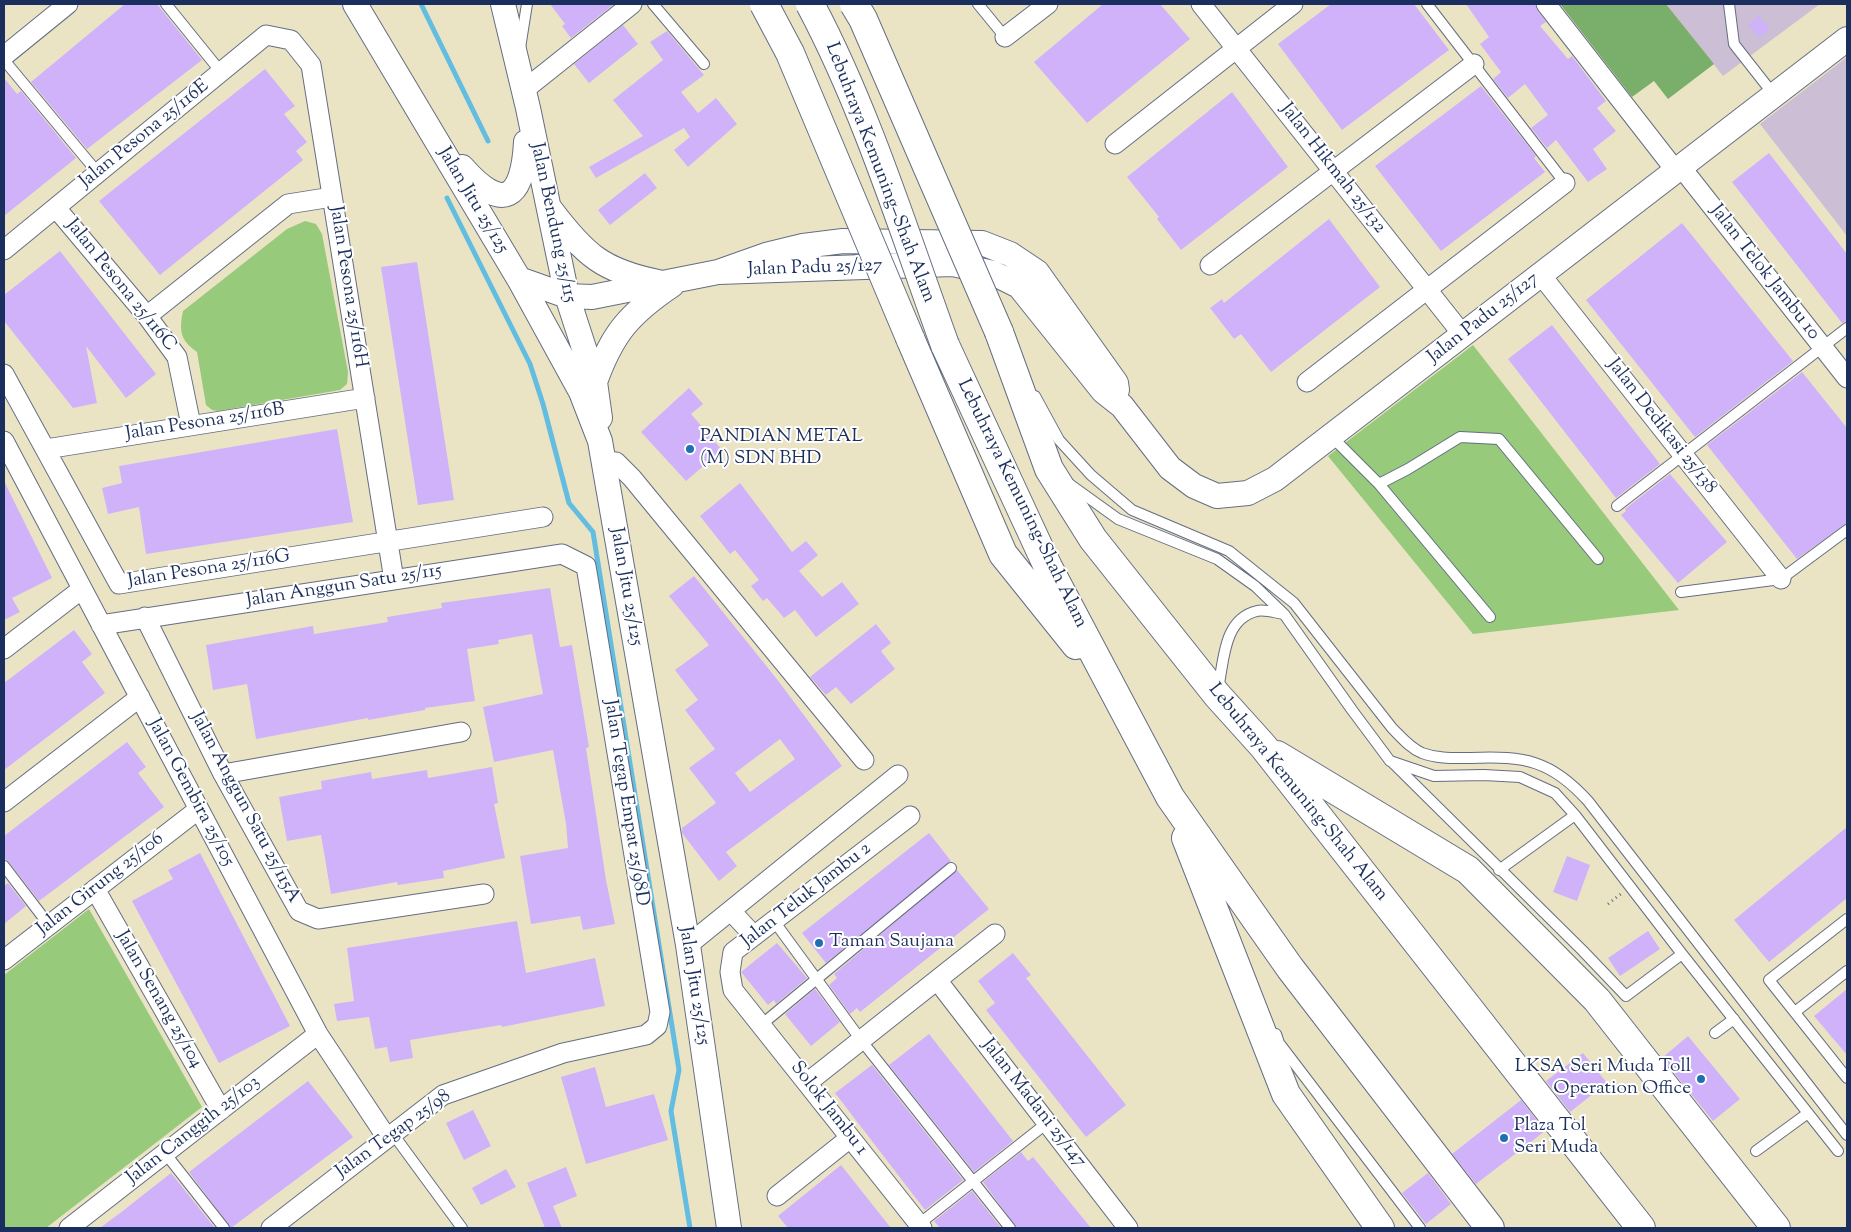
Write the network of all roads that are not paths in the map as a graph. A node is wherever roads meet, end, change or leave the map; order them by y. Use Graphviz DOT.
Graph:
graph roads {
  1 [pos="68,4"];
  2 [pos="166,4"];
  3 [pos="355,4"];
  4 [pos="503,4"];
  5 [pos="527,4"];
  6 [pos="632,4"];
  7 [pos="653,4"];
  8 [pos="764,4"];
  9 [pos="810,4"];
  10 [pos="978,4"];
  11 [pos="1048,4"];
  12 [pos="1201,4"];
  13 [pos="1293,4"];
  14 [pos="1427,4"];
  15 [pos="1546,4"];
  16 [pos="1728,4"];
  17 [pos="858,9"];
  18 [pos="1005,37"];
  19 [pos="1847,39"];
  20 [pos="291,40"];
  21 [pos="1236,48"];
  22 [pos="4,58"];
  23 [pos="518,64"];
  24 [pos="704,64"];
  25 [pos="1474,64"];
  26 [pos="221,72"];
  27 [pos="1774,95"];
  28 [pos="526,99"];
  29 [pos="428,128"];
  30 [pos="1115,144"];
  31 [pos="1678,169"];
  32 [pos="1334,172"];
  33 [pos="98,173"];
  34 [pos="1565,183"];
  35 [pos="332,197"];
  36 [pos="548,205"];
  37 [pos="56,208"];
  38 [pos="4,250"];
  39 [pos="1210,266"];
  40 [pos="1541,275"];
  41 [pos="519,279"];
  42 [pos="672,281"];
  43 [pos="1427,290"];
  44 [pos="567,296"];
  45 [pos="147,316"];
  46 [pos="1847,328"];
  47 [pos="1000,332"];
  48 [pos="1462,335"];
  49 [pos="945,345"];
  50 [pos="1823,347"];
  51 [pos="4,374"];
  52 [pos="1847,378"];
  53 [pos="595,382"];
  54 [pos="1307,382"];
  55 [pos="365,398"];
  56 [pos="191,425"];
  57 [pos="1331,436"];
  58 [pos="4,441"];
  59 [pos="46,449"];
  60 [pos="602,451"];
  61 [pos="1683,455"];
  62 [pos="1049,470"];
  63 [pos="1379,484"];
  64 [pos="1617,506"];
  65 [pos="543,517"];
  66 [pos="1847,530"];
  67 [pos="388,542"];
  68 [pos="1598,559"];
  69 [pos="586,566"];
  70 [pos="1781,579"];
  71 [pos="394,580"];
  72 [pos="82,589"];
  73 [pos="1681,592"];
  74 [pos="1284,614"];
  75 [pos="145,617"];
  76 [pos="1490,617"];
  77 [pos="100,625"];
  78 [pos="4,649"];
  79 [pos="1217,695"];
  80 [pos="1117,697"];
  81 [pos="140,698"];
  82 [pos="461,732"];
  83 [pos="1263,746"];
  84 [pos="864,760"];
  85 [pos="1390,760"];
  86 [pos="223,774"];
  87 [pos="898,775"];
  88 [pos="1170,797"];
  89 [pos="4,802"];
  90 [pos="199,809"];
  91 [pos="1575,814"];
  92 [pos="910,816"];
  93 [pos="1205,846"];
  94 [pos="4,866"];
  95 [pos="951,868"];
  96 [pos="1640,869"];
  97 [pos="1499,870"];
  98 [pos="1625,880"];
  99 [pos="1217,881"];
  100 [pos="95,889"];
  101 [pos="484,894"];
  102 [pos="731,911"];
  103 [pos="1847,919"];
  104 [pos="774,921"];
  105 [pos="49,925"];
  106 [pos="995,934"];
  107 [pos="754,936"];
  108 [pos="688,945"];
  109 [pos="1682,954"];
  110 [pos="4,960"];
  111 [pos="1847,971"];
  112 [pos="818,978"];
  113 [pos="937,980"];
  114 [pos="733,990"];
  115 [pos="1795,1012"];
  116 [pos="1734,1019"];
  117 [pos="761,1025"];
  118 [pos="1272,1025"];
  119 [pos="1715,1033"];
  120 [pos="318,1034"];
  121 [pos="646,1035"];
  122 [pos="861,1040"];
  123 [pos="1847,1078"];
  124 [pos="807,1083"];
  125 [pos="221,1110"];
  126 [pos="1808,1113"];
  127 [pos="1047,1123"];
  128 [pos="1847,1135"];
  129 [pos="390,1136"];
  130 [pos="850,1138"];
  131 [pos="1756,1150"];
  132 [pos="1838,1151"];
  133 [pos="165,1153"];
  134 [pos="973,1181"];
  135 [pos="777,1196"];
  136 [pos="921,1226"];
  137 [pos="69,1228"];
  138 [pos="224,1228"];
  139 [pos="271,1228"];
  140 [pos="462,1228"];
  141 [pos="729,1228"];
  142 [pos="1010,1228"];
  143 [pos="1128,1228"];
  144 [pos="1380,1228"];
  145 [pos="1420,1228"];
  146 [pos="1490,1228"];
  147 [pos="1641,1228"];
  148 [pos="1776,1228"];
  1 -- 22 [label="street"];
  2 -- 26 [label="lane"];
  3 -- 29 [label="street, Jalan Jitu 25/125"];
  4 -- 23 [label="street, Jalan Bendung 25/115"];
  5 -- 23 [label="lane"];
  6 -- 28 [label="street"];
  7 -- 24 [label="lane"];
  8 -- 80 [label="highway, bridge"];
  9 -- 49 [label="highway, Lebuhraya Kemuning–Shah Alam, bridge"];
  10 -- 18 [label="lane"];
  11 -- 18 [label="street"];
  12 -- 21 [label="street, Jalan Hikmah 25/132"];
  13 -- 21 [label="street"];
  14 -- 25 [label="lane"];
  15 -- 31 [label="street, Jalan Telok Jambu 10"];
  16 -- 27 [label="lane"];
  17 -- 47 [label="highway, bridge"];
  19 -- 27 [label="street, Jalan Padu 25/127"];
  20 -- 26 [label="street, Jalan Pesona 25/116E"];
  20 -- 35 [label="street, Jalan Pesona 25/116H"];
  21 -- 30 [label="street"];
  21 -- 32 [label="street, Jalan Hikmah 25/132"];
  22 -- 33 [label="lane"];
  23 -- 28 [label="street, Jalan Bendung 25/115"];
  25 -- 32 [label="street"];
  25 -- 34 [label="lane"];
  26 -- 33 [label="street, Jalan Pesona 25/116E"];
  27 -- 31 [label="street, Jalan Padu 25/127"];
  28 -- 29 [label="street"];
  28 -- 36 [label="street, Jalan Bendung 25/115"];
  29 -- 41 [label="street, Jalan Jitu 25/125"];
  31 -- 40 [label="street, Jalan Padu 25/127"];
  31 -- 50 [label="street, Jalan Telok Jambu 10"];
  32 -- 39 [label="street"];
  32 -- 43 [label="street, Jalan Hikmah 25/132"];
  33 -- 37 [label="street, Jalan Pesona 25/116E"];
  34 -- 43 [label="street"];
  35 -- 45 [label="street"];
  35 -- 55 [label="street, Jalan Pesona 25/116H"];
  36 -- 42 [label="street"];
  36 -- 44 [label="street, Jalan Bendung 25/115"];
  37 -- 38 [label="street, Jalan Pesona 25/116E"];
  37 -- 45 [label="street, Jalan Pesona 25/116C"];
  40 -- 48 [label="street, Jalan Padu 25/127"];
  40 -- 61 [label="street, Jalan Dedikasi 25/138"];
  41 -- 44 [label="street, Jalan Padu 25/127"];
  41 -- 60 [label="street, Jalan Jitu 25/125"];
  42 -- 44 [label="street, Jalan Padu 25/127"];
  42 -- 53 [label="street"];
  42 -- 57 [label="street, Jalan Padu 25/127"];
  43 -- 48 [label="street, Jalan Hikmah 25/132"];
  43 -- 54 [label="street"];
  44 -- 53 [label="street, Jalan Bendung 25/115"];
  45 -- 56 [label="street, Jalan Pesona 25/116C"];
  46 -- 50 [label="lane"];
  47 -- 62 [label="highway, Lebuhraya Kemuning-Shah Alam"];
  47 -- 96 [label="lane"];
  48 -- 57 [label="street, Jalan Padu 25/127"];
  49 -- 80 [label="highway, Lebuhraya Kemuning-Shah Alam"];
  50 -- 52 [label="street, Jalan Telok Jambu 10"];
  50 -- 61 [label="lane"];
  51 -- 59 [label="street, Jalan Pesona 25/116G"];
  53 -- 60 [label="street, Jalan Bendung 25/115"];
  55 -- 56 [label="street, Jalan Pesona 25/116B"];
  55 -- 67 [label="street, Jalan Pesona 25/116H"];
  56 -- 59 [label="street, Jalan Pesona 25/116B"];
  57 -- 63 [label="lane"];
  58 -- 72 [label="street, Jalan Gembira 25/105"];
  59 -- 67 [label="street, Jalan Pesona 25/116G"];
  60 -- 84 [label="street"];
  60 -- 108 [label="street, Jalan Jitu 25/125"];
  61 -- 64 [label="lane"];
  61 -- 70 [label="street, Jalan Dedikasi 25/138"];
  62 -- 74 [label="lane"];
  62 -- 79 [label="highway, Lebuhraya Kemuning-Shah Alam"];
  63 -- 68 [label="lane"];
  63 -- 76 [label="lane"];
  65 -- 67 [label="street"];
  66 -- 70 [label="lane"];
  67 -- 71 [label="street, Jalan Pesona 25/116H"];
  69 -- 71 [label="street, Jalan Anggun Satu 25/115"];
  69 -- 121 [label="street, Jalan Tegap Empat 25/98D"];
  70 -- 73 [label="lane"];
  71 -- 75 [label="street, Jalan Anggun Satu 25/115"];
  72 -- 77 [label="street, Jalan Gembira 25/105"];
  72 -- 78 [label="street"];
  74 -- 79 [label="lane"];
  74 -- 85 [label="lane"];
  75 -- 77 [label="street, Jalan Anggun Satu 25/115"];
  75 -- 86 [label="street, Jalan Anggun Satu 25/115A"];
  77 -- 81 [label="street, Jalan Gembira 25/105"];
  79 -- 83 [label="highway, Lebuhraya Kemuning-Shah Alam"];
  80 -- 88 [label="highway, Lebuhraya Kemuning-Shah Alam"];
  81 -- 89 [label="street"];
  81 -- 90 [label="street, Jalan Gembira 25/105"];
  82 -- 86 [label="street"];
  83 -- 147 [label="highway, Lebuhraya Kemuning-Shah Alam"];
  83 -- 148 [label="highway"];
  85 -- 91 [label="lane"];
  85 -- 97 [label="lane"];
  86 -- 101 [label="street, Jalan Anggun Satu 25/115A"];
  87 -- 102 [label="street"];
  88 -- 93 [label="highway, Lebuhraya Kemuning-Shah Alam"];
  88 -- 144 [label="highway"];
  90 -- 100 [label="street, Jalan Girung 25/106"];
  90 -- 120 [label="street, Jalan Gembira 25/105"];
  91 -- 97 [label="lane"];
  91 -- 98 [label="lane"];
  92 -- 104 [label="street, Jalan Teluk Jambu 2"];
  93 -- 99 [label="lane"];
  93 -- 146 [label="highway, Lebuhraya Kemuning-Shah Alam"];
  94 -- 105 [label="lane"];
  95 -- 112 [label="lane"];
  96 -- 98 [label="lane"];
  96 -- 128 [label="lane"];
  97 -- 109 [label="lane"];
  98 -- 109 [label="lane"];
  100 -- 105 [label="street, Jalan Girung 25/106"];
  100 -- 125 [label="street, Jalan Senang 25/104"];
  102 -- 107 [label="street"];
  102 -- 108 [label="street"];
  103 -- 115 [label="lane"];
  104 -- 107 [label="street, Jalan Teluk Jambu 2"];
  104 -- 112 [label="lane"];
  105 -- 110 [label="street, Jalan Girung 25/106"];
  106 -- 113 [label="street"];
  107 -- 114 [label="street, Jalan Teluk Jambu 2"];
  108 -- 141 [label="street, Jalan Jitu 25/125"];
  109 -- 116 [label="lane"];
  111 -- 115 [label="lane"];
  112 -- 117 [label="lane"];
  112 -- 122 [label="lane"];
  113 -- 122 [label="street"];
  113 -- 127 [label="street, Jalan Madani 25/147"];
  114 -- 117 [label="street, Solok Jambu 1"];
  115 -- 123 [label="lane"];
  116 -- 119 [label="lane"];
  116 -- 126 [label="lane"];
  117 -- 124 [label="street, Solok Jambu 1"];
  118 -- 145 [label="lane"];
  120 -- 125 [label="street, Jalan Canggih 25/103"];
  120 -- 129 [label="street, Jalan Gembira 25/105"];
  121 -- 129 [label="street, Jalan Tegap 25/98"];
  122 -- 124 [label="street"];
  122 -- 134 [label="lane"];
  124 -- 130 [label="street, Solok Jambu 1"];
  125 -- 133 [label="street, Jalan Canggih 25/103"];
  126 -- 131 [label="lane"];
  126 -- 132 [label="lane"];
  127 -- 134 [label="lane"];
  127 -- 143 [label="street, Jalan Madani 25/147"];
  129 -- 139 [label="street, Jalan Tegap 25/98"];
  129 -- 140 [label="lane"];
  130 -- 135 [label="street"];
  130 -- 136 [label="street, Solok Jambu 1"];
  133 -- 137 [label="street, Jalan Canggih 25/103"];
  133 -- 138 [label="lane"];
  134 -- 136 [label="lane"];
  134 -- 142 [label="lane"];
}
